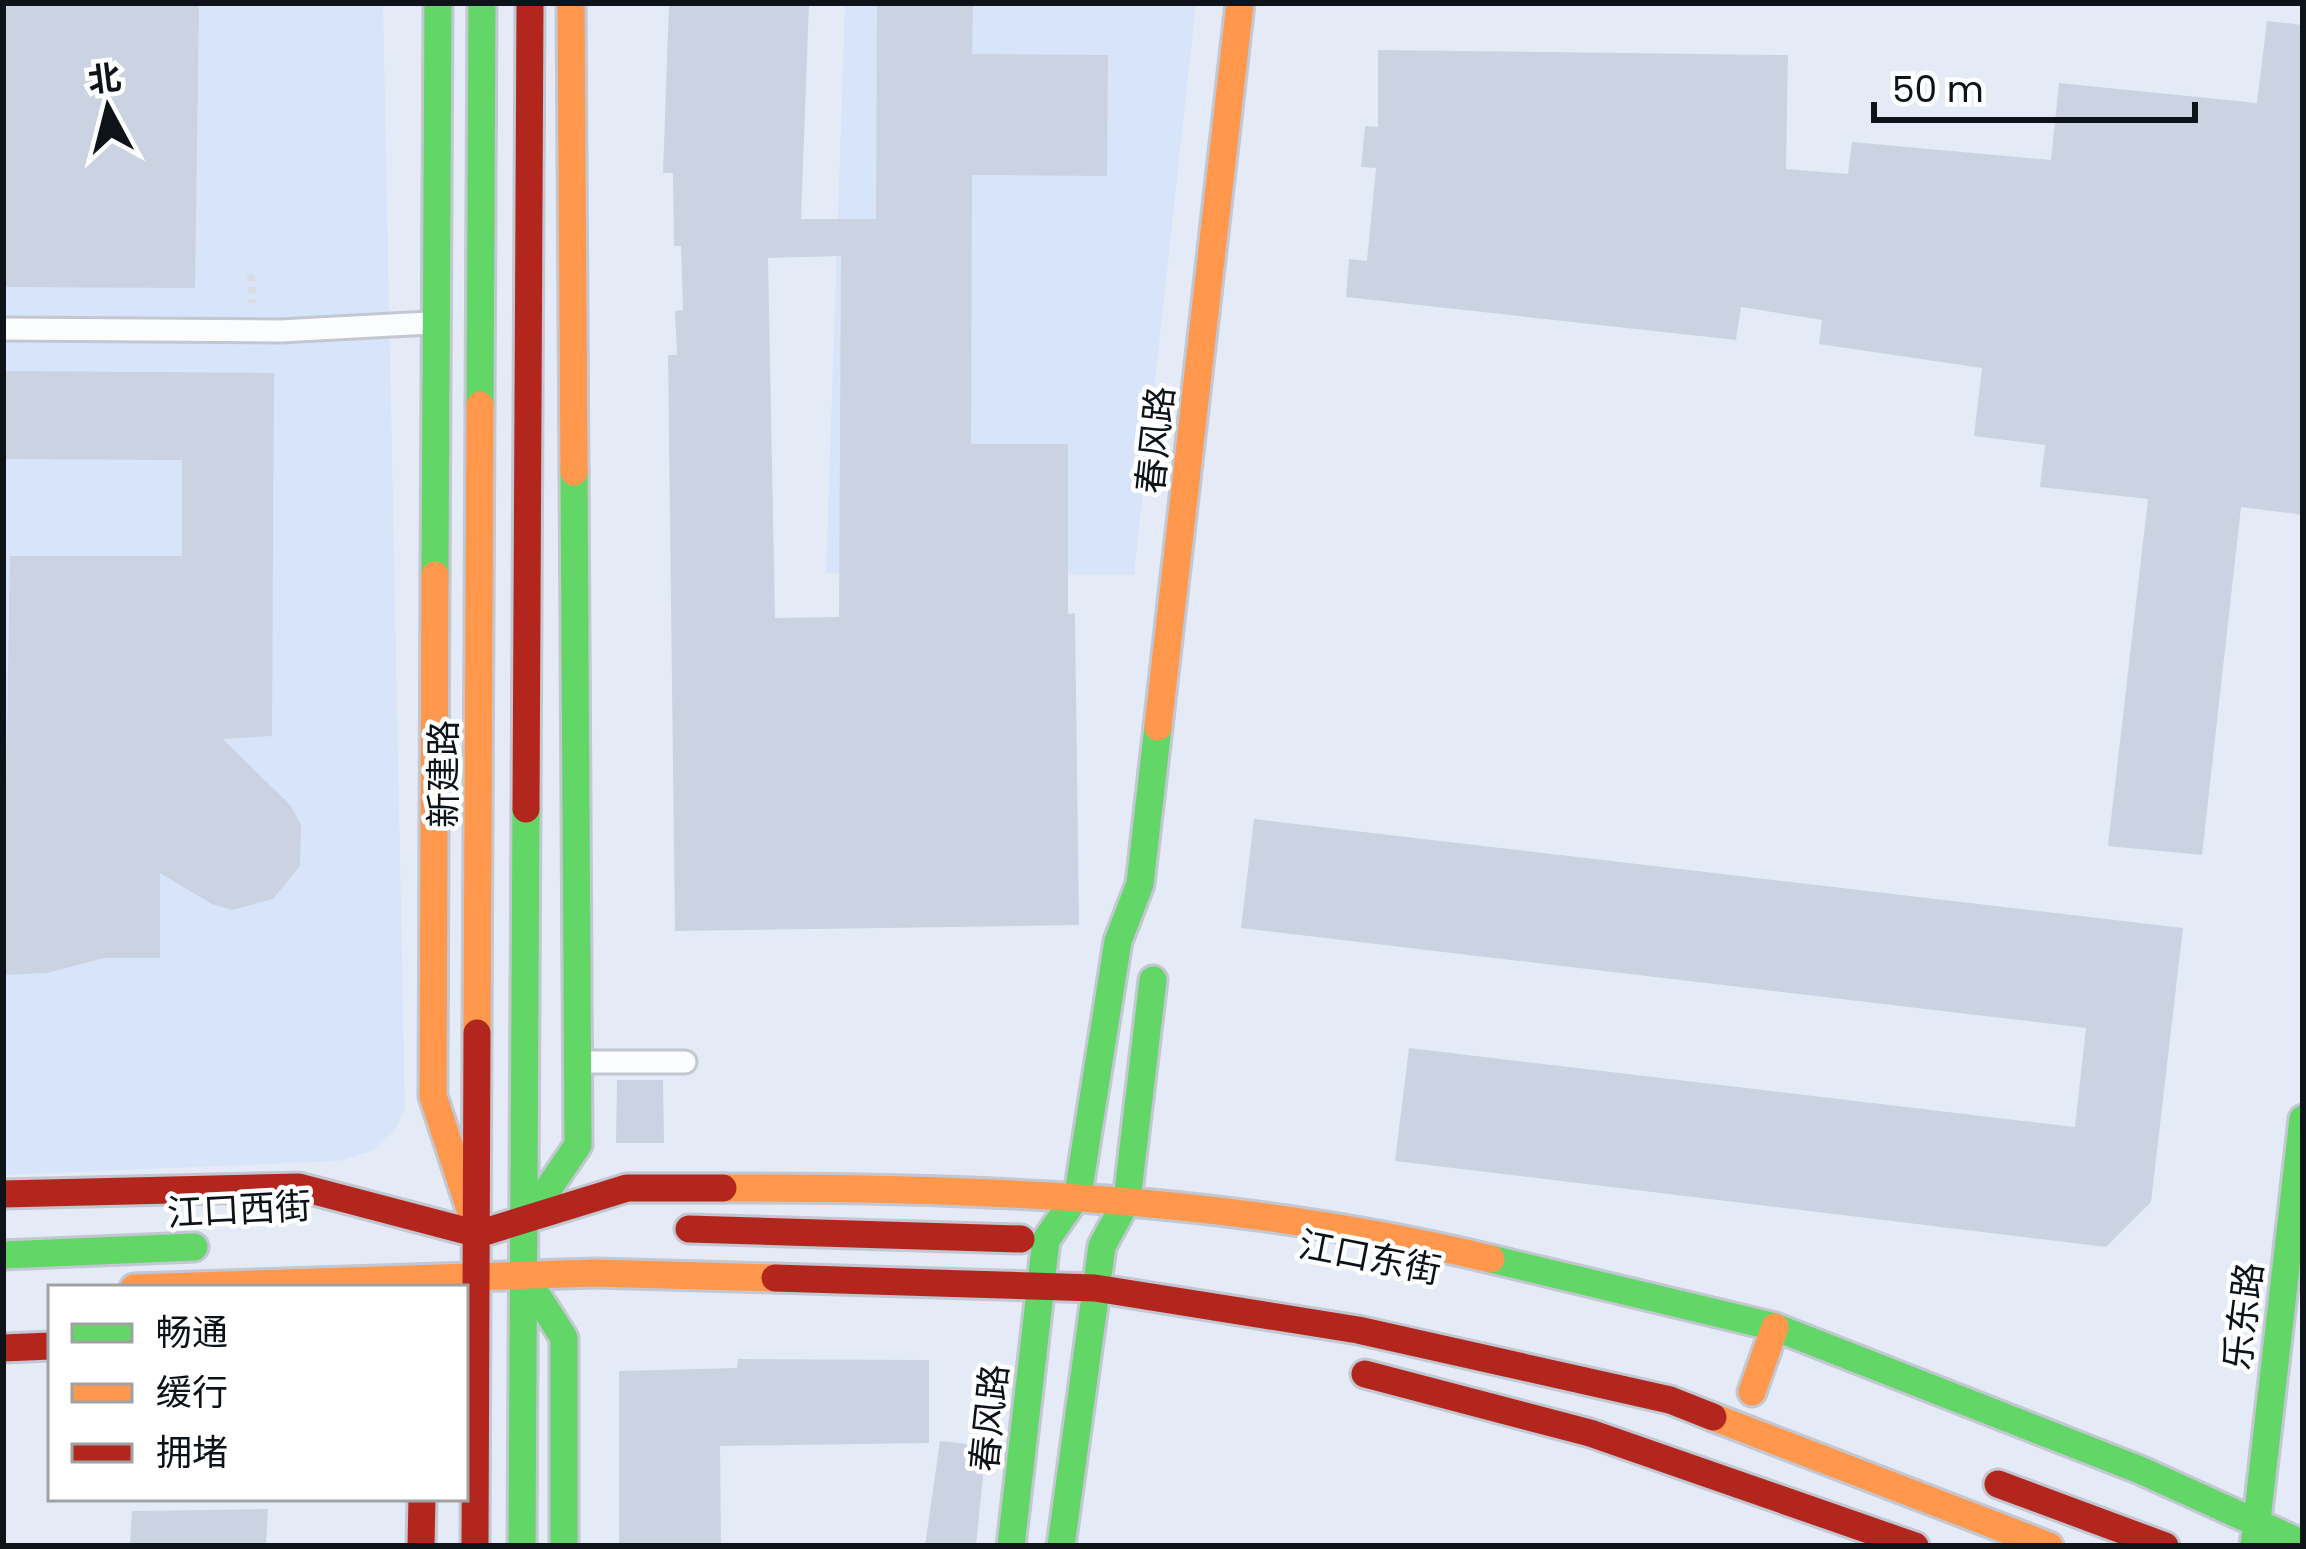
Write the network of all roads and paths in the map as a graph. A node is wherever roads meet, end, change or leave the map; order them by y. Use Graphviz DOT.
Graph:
graph roads {
  1 [pos="438,3"];
  2 [pos="482,3"];
  3 [pos="530,3"];
  4 [pos="571,3"];
  5 [pos="1240,3"];
  6 [pos="435,322"];
  7 [pos="3,328"];
  8 [pos="1141,884"];
  9 [pos="577,1062"];
  10 [pos="685,1062"];
  11 [pos="2303,1119"];
  12 [pos="1078,1194"];
  13 [pos="3,1195"];
  14 [pos="1127,1200"];
  15 [pos="525,1223"];
  16 [pos="595,1226"];
  17 [pos="666,1228"];
  18 [pos="478,1234"];
  19 [pos="378,1238"];
  20 [pos="1046,1240"];
  21 [pos="214,1246"];
  22 [pos="1113,1248"];
  23 [pos="3,1255"];
  24 [pos="524,1275"];
  25 [pos="469,1281"];
  26 [pos="1041,1283"];
  27 [pos="278,1285"];
  28 [pos="1095,1288"];
  29 [pos="594,1306"];
  30 [pos="999,1324"];
  31 [pos="1036,1327"];
  32 [pos="1775,1327"];
  33 [pos="1101,1330"];
  34 [pos="48,1346"];
  35 [pos="3,1348"];
  36 [pos="1330,1368"];
  37 [pos="1753,1392"];
  38 [pos="1728,1423"];
  39 [pos="1969,1473"];
  40 [pos="1709,1474"];
  41 [pos="422,1501"];
  42 [pos="2254,1534"];
  43 [pos="2303,1544"];
  44 [pos="421,1546"];
  45 [pos="475,1546"];
  46 [pos="522,1546"];
  47 [pos="564,1546"];
  48 [pos="1011,1546"];
  49 [pos="1061,1546"];
  50 [pos="1915,1546"];
  51 [pos="2049,1546"];
  52 [pos="2165,1546"];
  53 [pos="2219,1546"];
  1 -- 6 [label="main road"];
  2 -- 18 [label="main road, 新建路"];
  3 -- 15 [label="main road"];
  4 -- 9 [label="main road"];
  5 -- 8 [label="main road, 春风路"];
  6 -- 7 [label="lane"];
  6 -- 18 [label="main road"];
  8 -- 12 [label="main road, 春风路"];
  8 -- 14 [label="main road, 春风路"];
  9 -- 10 [label="lane"];
  9 -- 15 [label="main road"];
  11 -- 42 [label="main road, 乐东路"];
  12 -- 14 [label="main road"];
  12 -- 15 [label="main road"];
  12 -- 20 [label="main road, 春风路"];
  13 -- 18 [label="main road"];
  14 -- 22 [label="main road, 春风路"];
  14 -- 32 [label="main road"];
  15 -- 16 [label="main road"];
  15 -- 18 [label="main road"];
  15 -- 24 [label="main road"];
  17 -- 20 [label="main road"];
  18 -- 19 [label="main road"];
  18 -- 25 [label="main road, 新建路"];
  20 -- 22 [label="main road"];
  20 -- 26 [label="main road, 春风路"];
  21 -- 23 [label="main road, 江口西街"];
  22 -- 28 [label="main road, 春风路"];
  24 -- 25 [label="main road, 江口西街"];
  24 -- 26 [label="main road, 江口东街"];
  24 -- 29 [label="main road"];
  24 -- 46 [label="main road"];
  24 -- 47 [label="main road"];
  25 -- 27 [label="main road, 江口西街"];
  25 -- 45 [label="main road, 新建路"];
  26 -- 28 [label="main road, 江口东街"];
  26 -- 31 [label="main road, 春风路"];
  28 -- 33 [label="main road, 春风路"];
  28 -- 38 [label="main road, 江口东街"];
  30 -- 31 [label="main road"];
  31 -- 33 [label="main road"];
  31 -- 48 [label="main road, 春风路"];
  32 -- 37 [label="main road"];
  32 -- 42 [label="main road"];
  33 -- 49 [label="main road, 春风路"];
  34 -- 35 [label="main road"];
  36 -- 40 [label="main road"];
  38 -- 40 [label="main road"];
  38 -- 51 [label="main road, 江口东街"];
  39 -- 52 [label="main road"];
  40 -- 50 [label="main road"];
  41 -- 44 [label="main road"];
  42 -- 43 [label="main road"];
  42 -- 53 [label="main road"];
}
